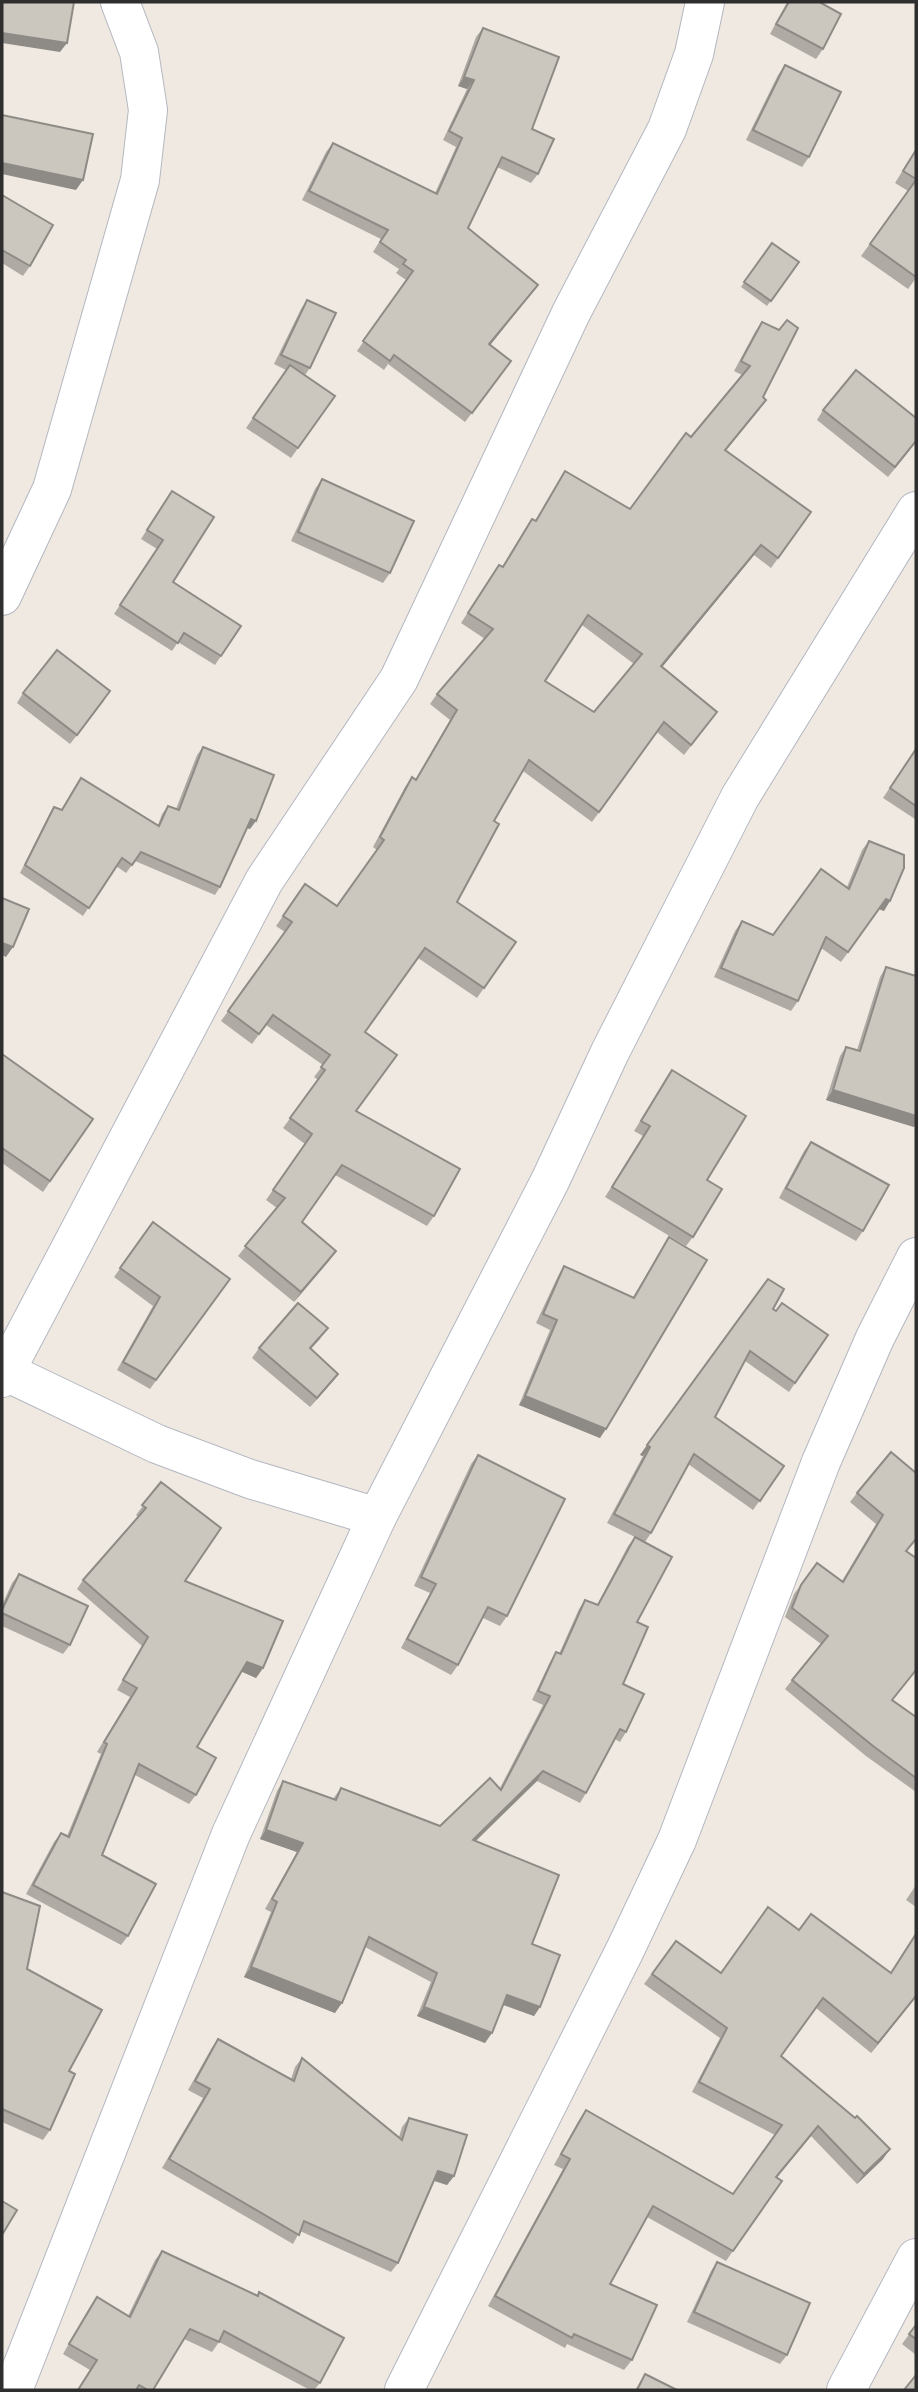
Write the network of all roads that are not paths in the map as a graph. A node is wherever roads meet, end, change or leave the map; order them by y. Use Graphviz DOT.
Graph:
graph roads {
  1 [pos="120,2"];
  2 [pos="705,2"];
  3 [pos="916,511"];
  4 [pos="2,596"];
  5 [pos="916,1257"];
  6 [pos="3,1373"];
  7 [pos="377,1517"];
  8 [pos="916,2258"];
  9 [pos="13,2390"];
  10 [pos="404,2390"];
  11 [pos="846,2390"];
  1 -- 4 [label="street"];
  2 -- 6 [label="street"];
  3 -- 7 [label="street"];
  5 -- 10 [label="street"];
  6 -- 7 [label="street"];
  7 -- 9 [label="street"];
  8 -- 11 [label="street"];
}
